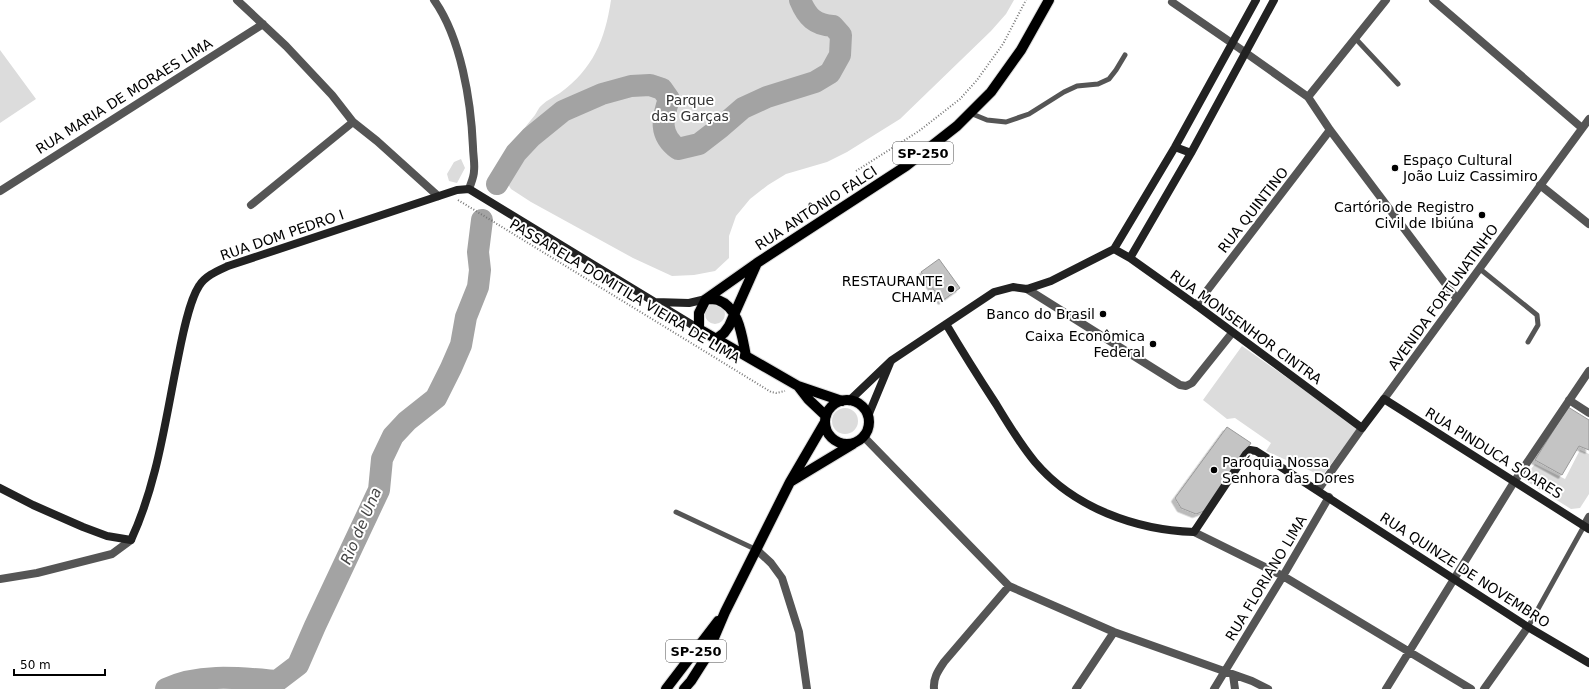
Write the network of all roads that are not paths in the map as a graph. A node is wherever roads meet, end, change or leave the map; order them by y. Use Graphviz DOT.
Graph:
graph roads {
  1 [pos="237,0"];
  2 [pos="434,0"];
  3 [pos="1049,0"];
  4 [pos="1256,0"];
  5 [pos="1274,0"];
  6 [pos="1386,0"];
  7 [pos="1433,0"];
  8 [pos="1172,2"];
  9 [pos="263,24"];
  10 [pos="1355,38"];
  11 [pos="1231,43"];
  12 [pos="1245,52"];
  13 [pos="1125,54"];
  14 [pos="1398,84"];
  15 [pos="1308,97"];
  16 [pos="970,113"];
  17 [pos="1589,119"];
  18 [pos="353,122"];
  19 [pos="1582,128"];
  20 [pos="1330,130"];
  21 [pos="1175,148"];
  22 [pos="1191,153"];
  23 [pos="1540,186"];
  24 [pos="469,189"];
  25 [pos="0,191"];
  26 [pos="442,195"];
  27 [pos="251,205"];
  28 [pos="1589,224"];
  29 [pos="1114,249"];
  30 [pos="1130,258"];
  31 [pos="756,263"];
  32 [pos="1480,269"];
  33 [pos="1027,289"];
  34 [pos="706,299"];
  35 [pos="1457,299"];
  36 [pos="652,302"];
  37 [pos="1196,305"];
  38 [pos="734,314"];
  39 [pos="946,324"];
  40 [pos="699,329"];
  41 [pos="1232,333"];
  42 [pos="716,339"];
  43 [pos="1528,342"];
  44 [pos="746,356"];
  45 [pos="892,360"];
  46 [pos="1589,371"];
  47 [pos="796,386"];
  48 [pos="1384,399"];
  49 [pos="1569,400"];
  50 [pos="845,401"];
  51 [pos="1589,413"];
  52 [pos="868,416"];
  53 [pos="826,419"];
  54 [pos="1362,428"];
  55 [pos="864,437"];
  56 [pos="853,444"];
  57 [pos="790,482"];
  58 [pos="1514,482"];
  59 [pos="0,488"];
  60 [pos="1318,490"];
  61 [pos="1329,497"];
  62 [pos="676,512"];
  63 [pos="1589,517"];
  64 [pos="1586,528"];
  65 [pos="1194,532"];
  66 [pos="131,540"];
  67 [pos="757,550"];
  68 [pos="1283,576"];
  69 [pos="1454,578"];
  70 [pos="0,579"];
  71 [pos="1009,586"];
  72 [pos="725,612"];
  73 [pos="1528,627"];
  74 [pos="1114,632"];
  75 [pos="1409,652"];
  76 [pos="1589,663"];
  77 [pos="1225,672"];
  78 [pos="1234,675"];
  79 [pos="666,689"];
  80 [pos="684,689"];
  81 [pos="807,689"];
  82 [pos="934,689"];
  83 [pos="1076,689"];
  84 [pos="1214,689"];
  85 [pos="1235,689"];
  86 [pos="1268,689"];
  87 [pos="1386,689"];
  88 [pos="1471,689"];
  89 [pos="1484,689"];
  1 -- 9 [label="street"];
  2 -- 24 [label="street"];
  3 -- 16 [label="main road, RUA ANTÔNIO FALCI / SP-250"];
  4 -- 11 [label="main road"];
  5 -- 12 [label="main road"];
  6 -- 10 [label="street"];
  7 -- 19 [label="street"];
  8 -- 11 [label="street"];
  9 -- 18 [label="street"];
  9 -- 25 [label="street, RUA MARIA DE MORAES LIMA"];
  10 -- 14 [label="lane"];
  10 -- 15 [label="street"];
  11 -- 12 [label="street"];
  11 -- 21 [label="main road"];
  12 -- 15 [label="street"];
  12 -- 22 [label="main road"];
  13 -- 16 [label="lane"];
  15 -- 20 [label="street"];
  16 -- 31 [label="main road, RUA ANTÔNIO FALCI / SP-250"];
  17 -- 19 [label="street, AVENIDA FORTUNATINHO"];
  18 -- 26 [label="street"];
  18 -- 27 [label="street"];
  19 -- 23 [label="street, AVENIDA FORTUNATINHO"];
  20 -- 35 [label="street"];
  20 -- 37 [label="street, RUA QUINTINO"];
  21 -- 22 [label="main road"];
  21 -- 29 [label="main road"];
  22 -- 30 [label="main road"];
  23 -- 28 [label="street"];
  23 -- 32 [label="street, AVENIDA FORTUNATINHO"];
  24 -- 26 [label="main road, RUA DOM PEDRO I"];
  24 -- 36 [label="main road"];
  26 -- 66 [label="main road, RUA DOM PEDRO I"];
  29 -- 30 [label="main road, RUA MONSENHOR CINTRA"];
  29 -- 33 [label="main road"];
  30 -- 37 [label="main road, RUA MONSENHOR CINTRA"];
  31 -- 34 [label="main road, RUA ANTÔNIO FALCI / SP-250"];
  31 -- 38 [label="main road, RUA ANTÔNIO FALCI"];
  32 -- 35 [label="street, AVENIDA FORTUNATINHO"];
  32 -- 43 [label="lane"];
  33 -- 39 [label="main road"];
  33 -- 41 [label="street"];
  34 -- 36 [label="main road"];
  34 -- 38 [label="main road"];
  34 -- 40 [label="main road"];
  35 -- 48 [label="street, AVENIDA FORTUNATINHO"];
  36 -- 40 [label="main road"];
  37 -- 41 [label="main road, RUA MONSENHOR CINTRA"];
  38 -- 42 [label="main road, RUA ANTÔNIO FALCI"];
  38 -- 44 [label="main road"];
  39 -- 45 [label="main road"];
  39 -- 65 [label="main road"];
  40 -- 42 [label="main road"];
  41 -- 54 [label="main road, RUA MONSENHOR CINTRA"];
  42 -- 44 [label="main road"];
  44 -- 47 [label="main road"];
  45 -- 50 [label="main road"];
  45 -- 52 [label="main road"];
  46 -- 49 [label="street"];
  47 -- 50 [label="main road"];
  47 -- 53 [label="main road"];
  48 -- 54 [label="main road, AVENIDA FORTUNATINHO"];
  48 -- 58 [label="main road, RUA PINDUCA SOARES"];
  49 -- 51 [label="street"];
  49 -- 58 [label="street"];
  50 -- 52 [label="main road"];
  50 -- 53 [label="main road, SP-250"];
  52 -- 55 [label="main road"];
  53 -- 56 [label="main road"];
  53 -- 57 [label="main road, SP-250"];
  54 -- 60 [label="street, AVENIDA FORTUNATINHO"];
  55 -- 56 [label="main road"];
  55 -- 71 [label="street"];
  56 -- 57 [label="main road"];
  57 -- 67 [label="main road, SP-250"];
  58 -- 64 [label="main road, RUA PINDUCA SOARES"];
  58 -- 69 [label="street"];
  59 -- 66 [label="main road"];
  60 -- 61 [label="main road, RUA QUINZE DE NOVEMBRO"];
  60 -- 65 [label="main road, RUA QUINZE DE NOVEMBRO"];
  61 -- 68 [label="street, RUA FLORIANO LIMA"];
  61 -- 69 [label="main road, RUA QUINZE DE NOVEMBRO"];
  62 -- 67 [label="lane"];
  63 -- 64 [label="street"];
  64 -- 73 [label="lane"];
  65 -- 68 [label="street"];
  66 -- 70 [label="street"];
  67 -- 72 [label="main road, SP-250"];
  67 -- 81 [label="street"];
  68 -- 75 [label="street"];
  68 -- 77 [label="street, RUA FLORIANO LIMA"];
  69 -- 73 [label="main road, RUA QUINZE DE NOVEMBRO"];
  69 -- 75 [label="street"];
  71 -- 74 [label="street"];
  71 -- 82 [label="street"];
  72 -- 79 [label="main road, SP-250"];
  72 -- 80 [label="main road, SP-250"];
  73 -- 76 [label="main road, RUA QUINZE DE NOVEMBRO"];
  73 -- 89 [label="street"];
  74 -- 77 [label="street"];
  74 -- 83 [label="street"];
  75 -- 87 [label="street"];
  75 -- 88 [label="street"];
  77 -- 78 [label="street"];
  77 -- 84 [label="street, RUA FLORIANO LIMA"];
  78 -- 85 [label="street"];
  78 -- 86 [label="street"];
}
